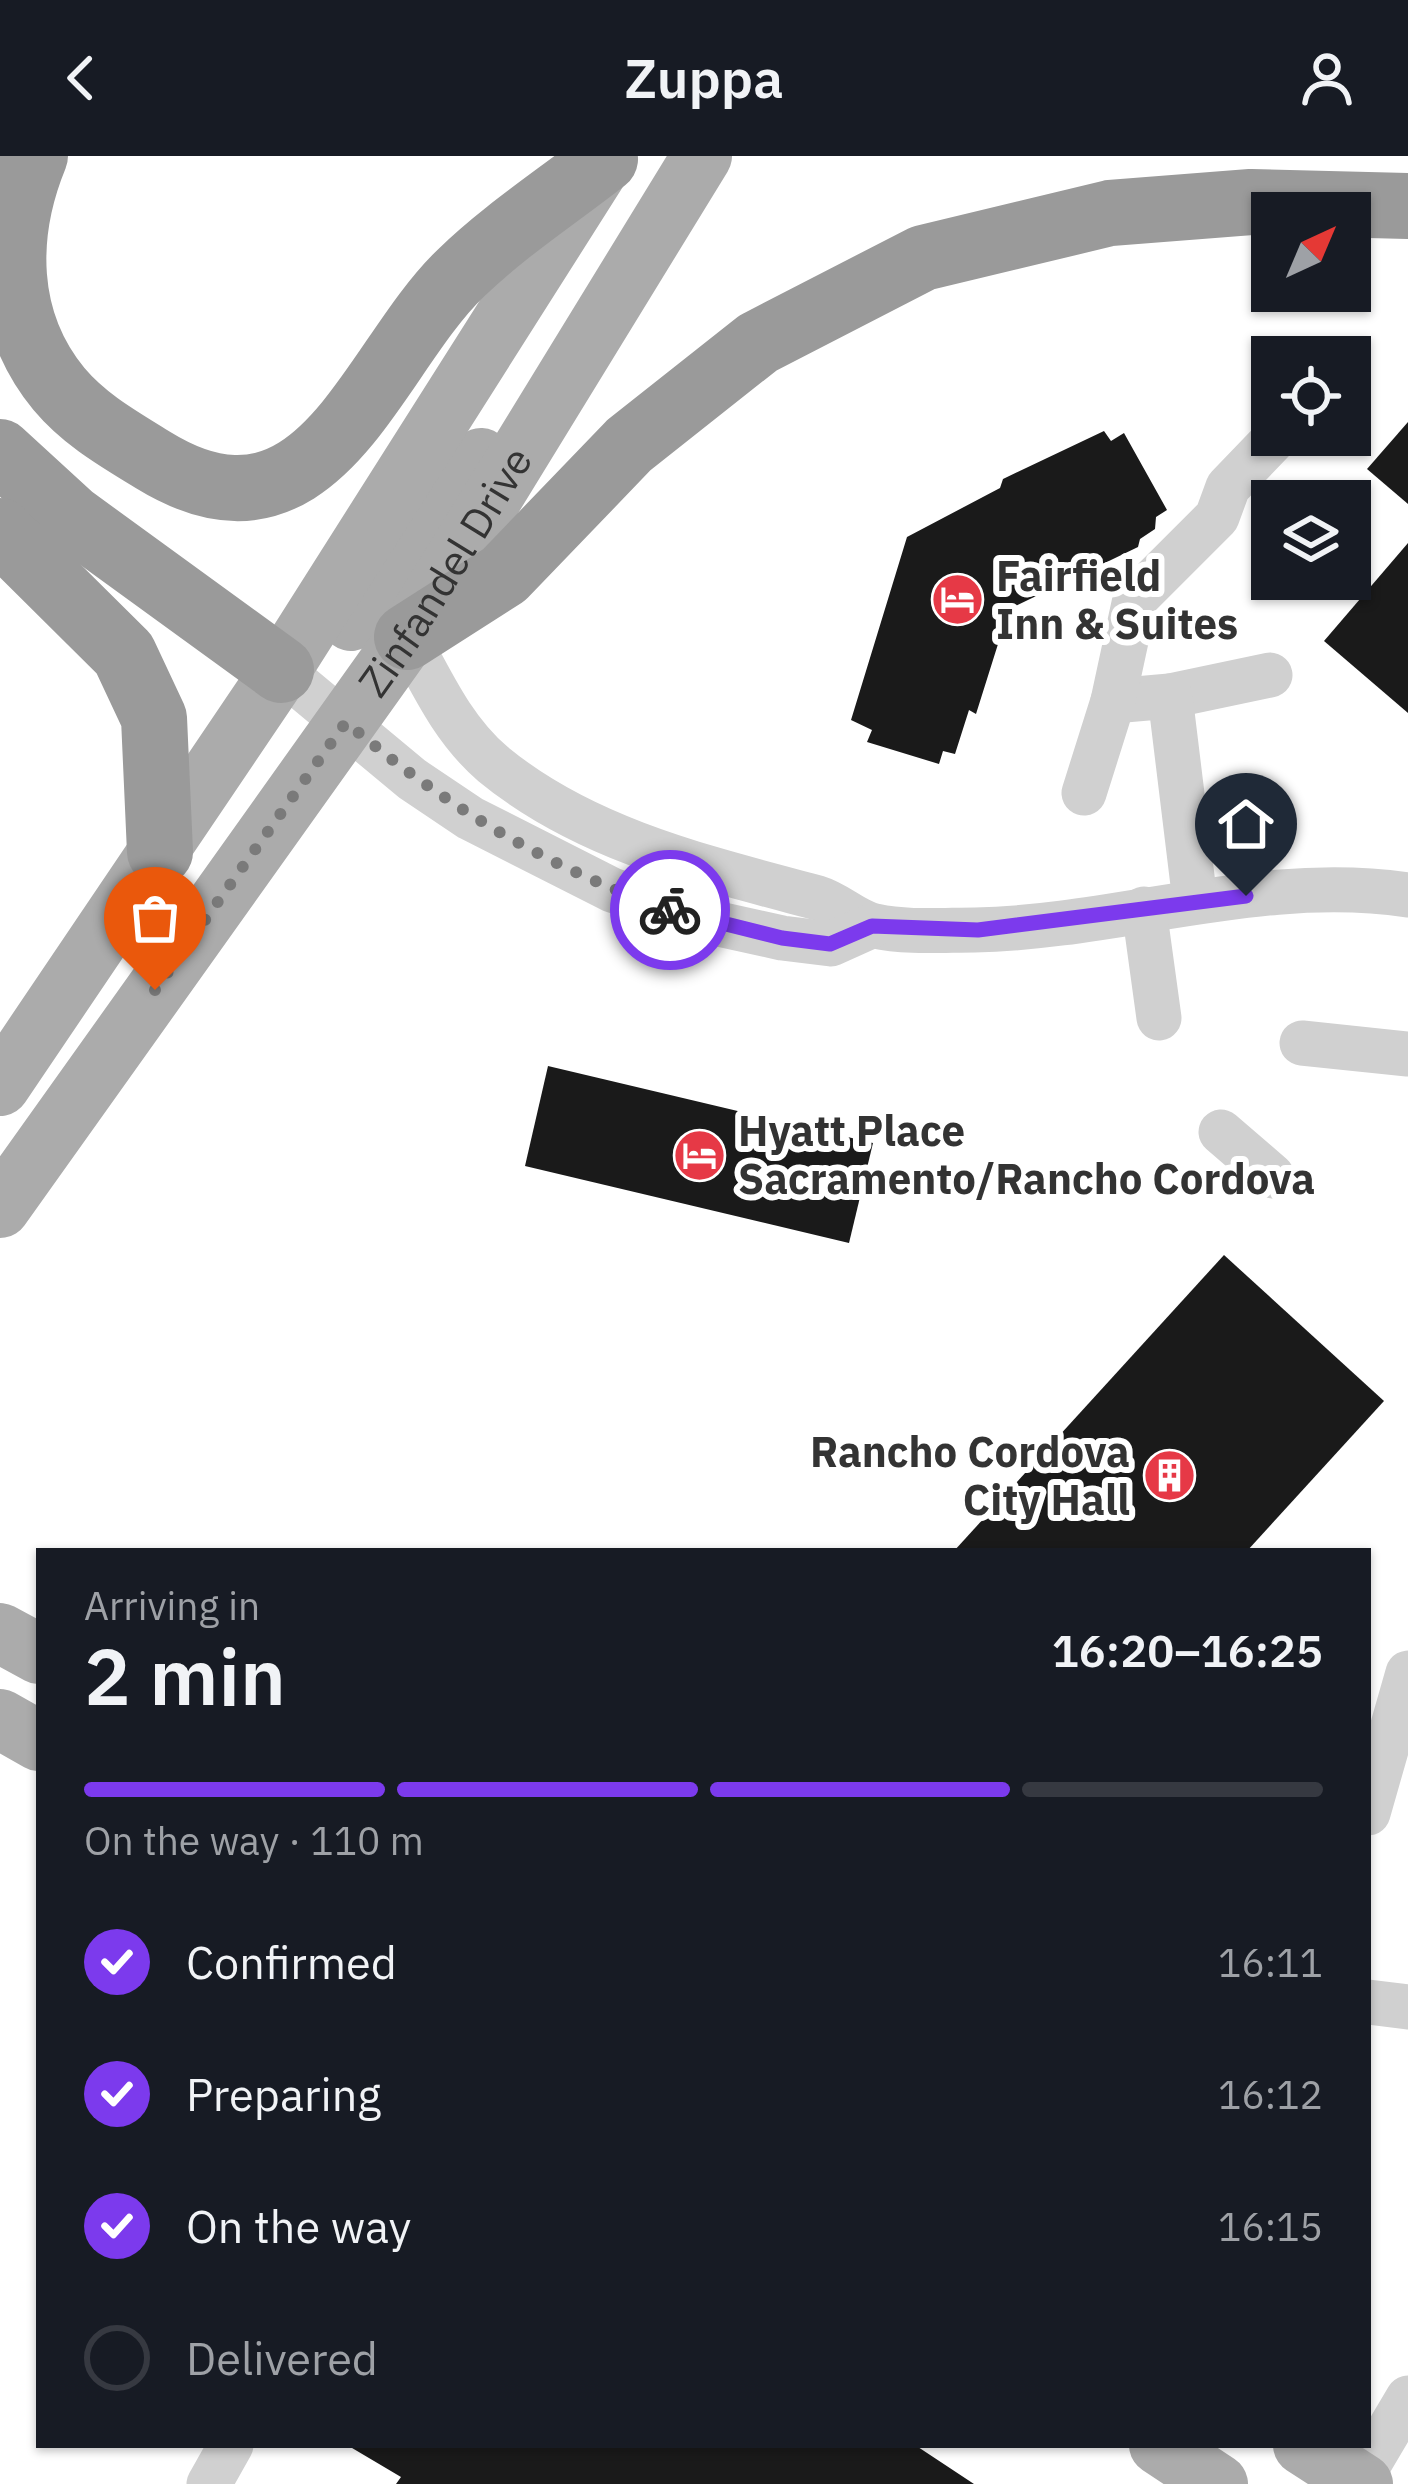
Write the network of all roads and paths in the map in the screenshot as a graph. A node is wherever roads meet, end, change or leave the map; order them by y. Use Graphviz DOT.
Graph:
graph roads {
  1 [pos="34,156"];
  2 [pos="606,158"];
  3 [pos="692,171"];
  4 [pos="1408,206"];
  5 [pos="557,389"];
  6 [pos="0,452"];
  7 [pos="1258,456"];
  8 [pos="0,531"];
  9 [pos="407,638"];
  10 [pos="281,670"];
  11 [pos="1270,675"];
  12 [pos="1170,696"];
  13 [pos="1113,701"];
  14 [pos="346,722"];
  15 [pos="1084,793"];
  16 [pos="160,852"];
  17 [pos="1408,895"];
  18 [pos="1195,901"];
  19 [pos="1144,909"];
  20 [pos="872,926"];
  21 [pos="1159,1018"];
  22 [pos="1408,1054"];
  23 [pos="1349,1083"];
  24 [pos="0,1086"];
  25 [pos="1220,1132"];
  26 [pos="1272,1176"];
  27 [pos="0,1208"];
  28 [pos="0,1633"];
  29 [pos="36,1652"];
  30 [pos="1408,1673"];
  31 [pos="0,1719"];
  32 [pos="36,1739"];
  33 [pos="1371,1802"];
  34 [pos="1371,2002"];
  35 [pos="1408,2007"];
  36 [pos="1408,2398"];
  37 [pos="229,2448"];
  38 [pos="1164,2448"];
  39 [pos="1308,2448"];
  40 [pos="1360,2483"];
  41 [pos="208,2484"];
  42 [pos="1218,2484"];
  1 -- 2 [label="highway"];
  2 -- 10 [label="main road, Zinfandel Drive"];
  3 -- 5 [label="main road, Zinfandel Drive"];
  4 -- 9 [label="highway"];
  5 -- 9 [label="main road, Zinfandel Drive"];
  5 -- 10 [label="main road"];
  6 -- 10 [label="highway"];
  7 -- 13 [label="street"];
  8 -- 16 [label="highway"];
  9 -- 14 [label="main road, Zinfandel Drive"];
  9 -- 20 [label="street"];
  10 -- 14 [label="street"];
  10 -- 16 [label="main road, Zinfandel Drive"];
  11 -- 12 [label="street"];
  12 -- 13 [label="street"];
  12 -- 18 [label="street"];
  13 -- 15 [label="street"];
  14 -- 20 [label="street"];
  14 -- 27 [label="main road, Zinfandel Drive"];
  16 -- 24 [label="main road, Zinfandel Drive"];
  17 -- 18 [label="street"];
  18 -- 19 [label="street"];
  19 -- 20 [label="street"];
  19 -- 21 [label="street"];
  22 -- 23 [label="street"];
  25 -- 26 [label="street"];
  28 -- 29 [label="main road"];
  30 -- 33 [label="street"];
  31 -- 32 [label="main road"];
  34 -- 35 [label="street"];
  36 -- 40 [label="street"];
  37 -- 41 [label="street"];
  38 -- 42 [label="main road"];
  39 -- 40 [label="main road"];
}
